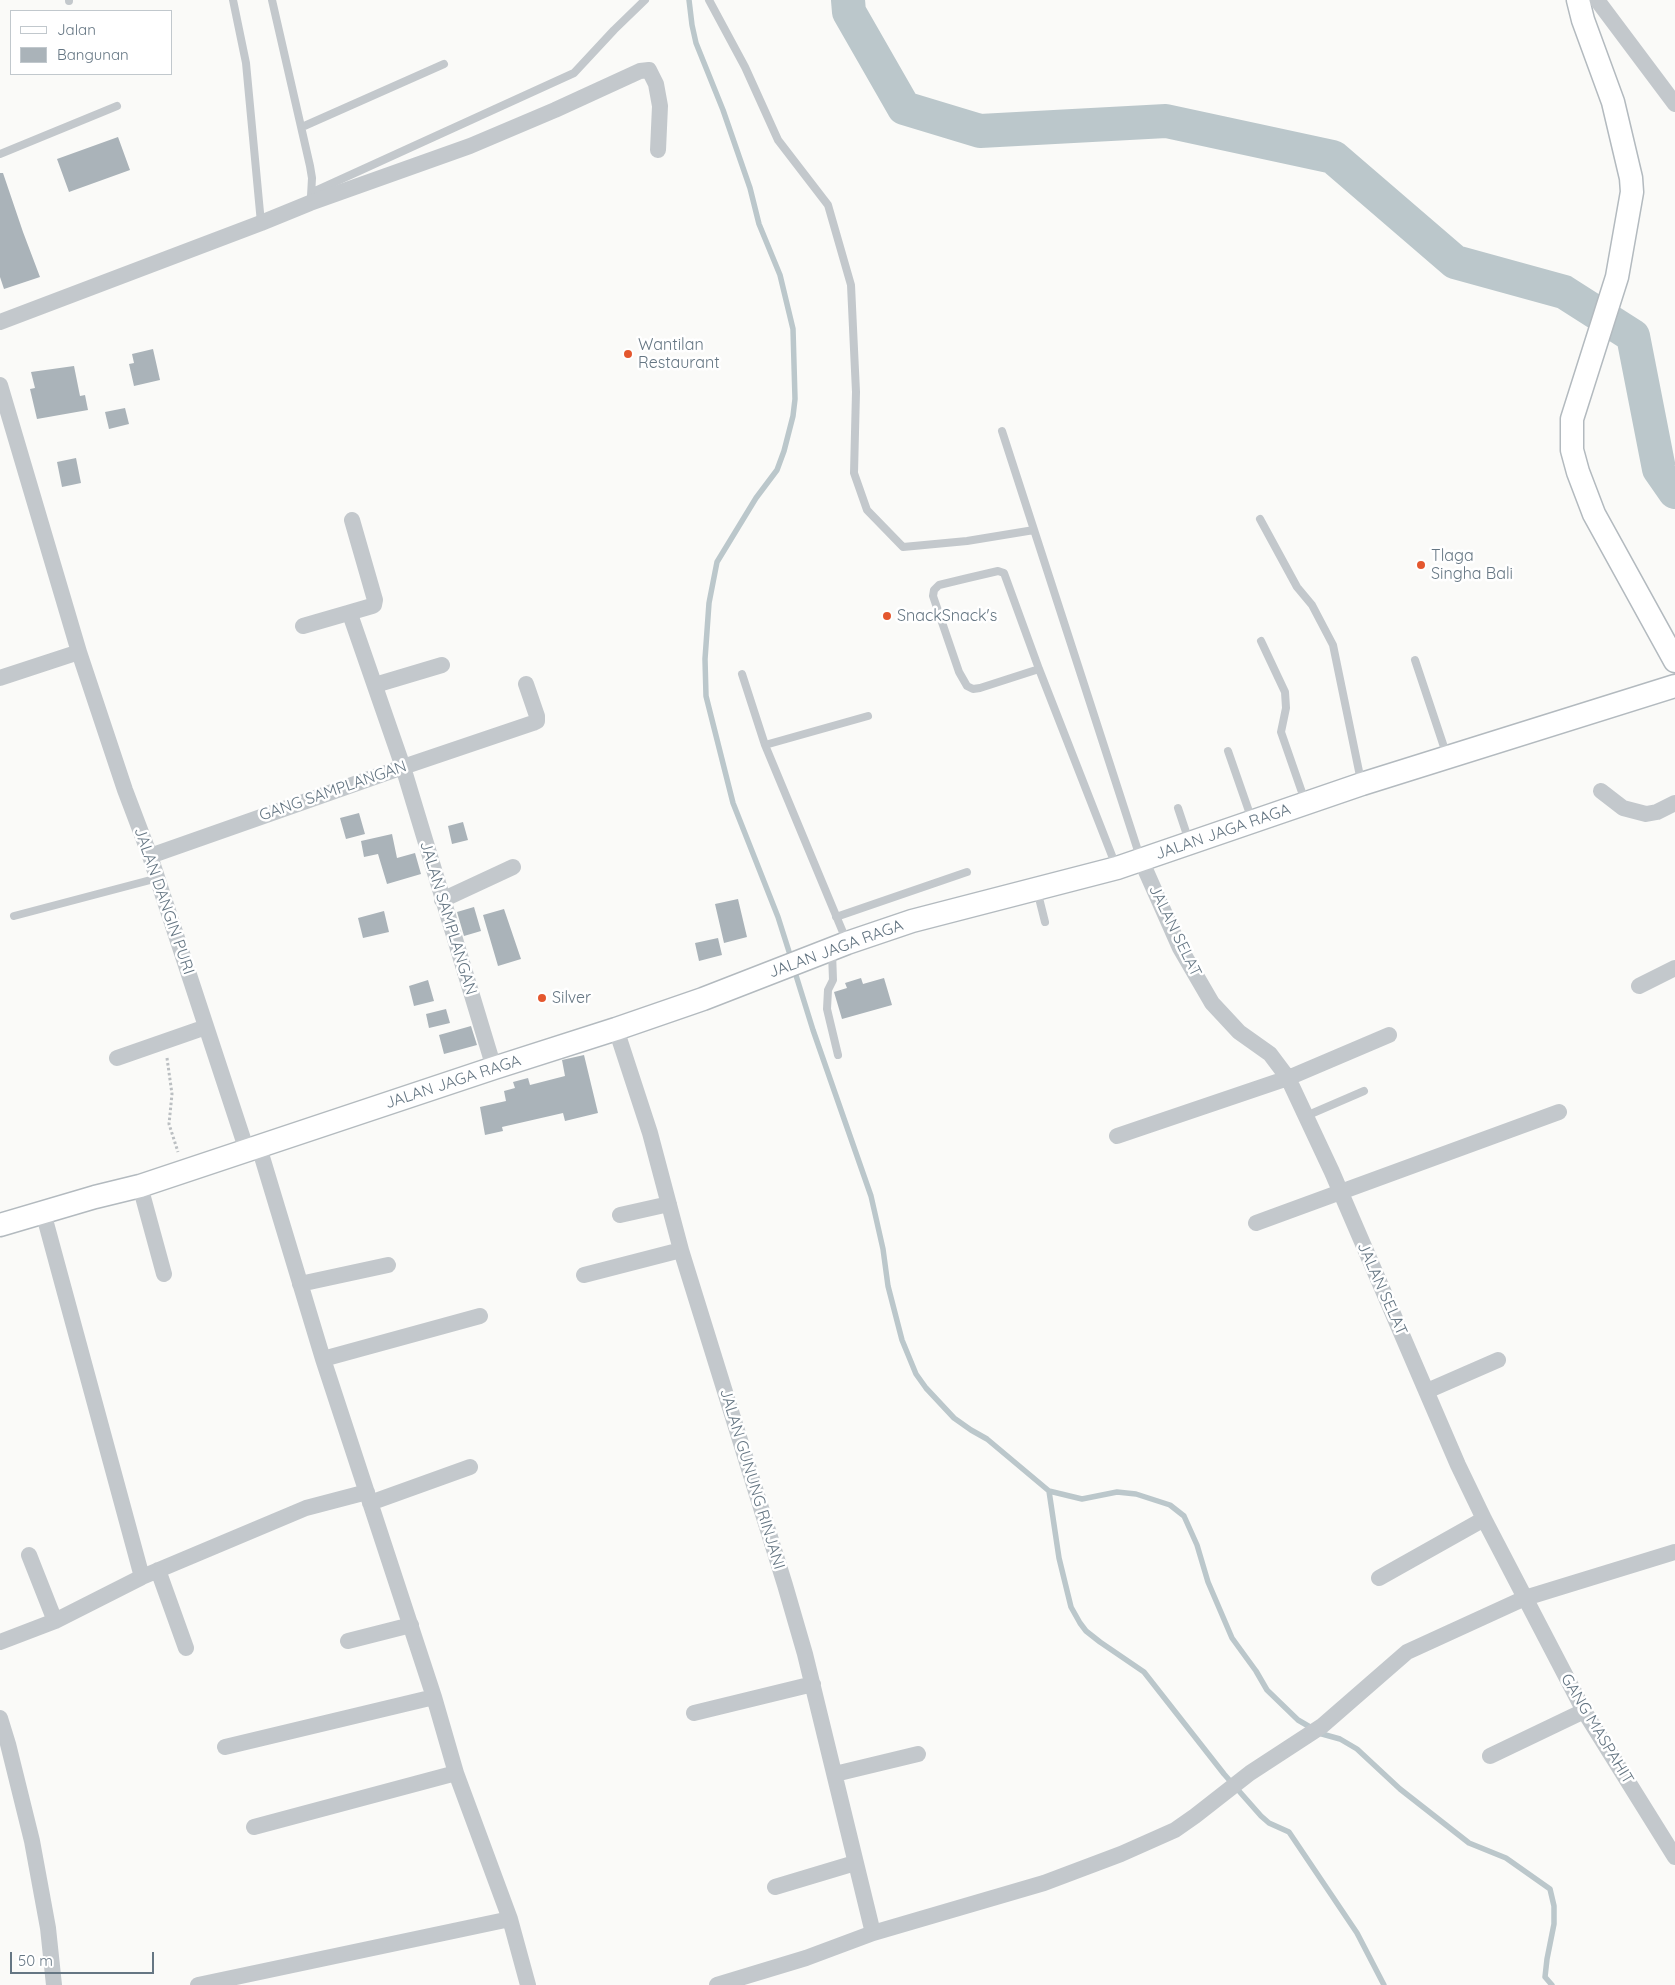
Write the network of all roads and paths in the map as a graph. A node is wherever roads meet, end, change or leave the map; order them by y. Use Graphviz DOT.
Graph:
graph roads {
  1 [pos="233,0"];
  2 [pos="272,0"];
  3 [pos="645,0"];
  4 [pos="709,0"];
  5 [pos="1578,0"];
  6 [pos="1597,0"];
  7 [pos="444,64"];
  8 [pos="1675,104"];
  9 [pos="117,106"];
  10 [pos="302,127"];
  11 [pos="658,150"];
  12 [pos="0,154"];
  13 [pos="311,198"];
  14 [pos="262,223"];
  15 [pos="0,322"];
  16 [pos="0,386"];
  17 [pos="1002,431"];
  18 [pos="1260,519"];
  19 [pos="352,520"];
  20 [pos="1034,530"];
  21 [pos="348,613"];
  22 [pos="303,626"];
  23 [pos="1261,640"];
  24 [pos="79,652"];
  25 [pos="1415,660"];
  26 [pos="1675,661"];
  27 [pos="442,665"];
  28 [pos="1039,668"];
  29 [pos="742,674"];
  30 [pos="0,678"];
  31 [pos="374,684"];
  32 [pos="526,684"];
  33 [pos="1675,686"];
  34 [pos="868,716"];
  35 [pos="765,745"];
  36 [pos="1228,751"];
  37 [pos="1448,758"];
  38 [pos="403,767"];
  39 [pos="1362,784"];
  40 [pos="1601,791"];
  41 [pos="1306,803"];
  42 [pos="1675,803"];
  43 [pos="1178,808"];
  44 [pos="1253,822"];
  45 [pos="1189,843"];
  46 [pos="150,856"];
  47 [pos="1141,860"];
  48 [pos="513,867"];
  49 [pos="1117,868"];
  50 [pos="967,872"];
  51 [pos="158,878"];
  52 [pos="1037,888"];
  53 [pos="442,900"];
  54 [pos="14,916"];
  55 [pos="836,917"];
  56 [pos="1045,922"];
  57 [pos="833,949"];
  58 [pos="1675,968"];
  59 [pos="1639,986"];
  60 [pos="206,1026"];
  61 [pos="616,1029"];
  62 [pos="1389,1035"];
  63 [pos="165,1042"];
  64 [pos="838,1055"];
  65 [pos="117,1058"];
  66 [pos="494,1068"];
  67 [pos="1288,1078"];
  68 [pos="1364,1091"];
  69 [pos="1558,1112"];
  70 [pos="1306,1116"];
  71 [pos="1117,1136"];
  72 [pos="253,1149"];
  73 [pos="185,1171"];
  74 [pos="140,1186"];
  75 [pos="1339,1192"];
  76 [pos="669,1204"];
  77 [pos="43,1212"];
  78 [pos="620,1215"];
  79 [pos="1256,1224"];
  80 [pos="0,1226"];
  81 [pos="681,1250"];
  82 [pos="388,1265"];
  83 [pos="164,1274"];
  84 [pos="584,1274"];
  85 [pos="300,1284"];
  86 [pos="480,1316"];
  87 [pos="323,1359"];
  88 [pos="1498,1360"];
  89 [pos="1427,1391"];
  90 [pos="470,1467"];
  91 [pos="369,1498"];
  92 [pos="1484,1519"];
  93 [pos="1675,1552"];
  94 [pos="29,1555"];
  95 [pos="158,1570"];
  96 [pos="142,1576"];
  97 [pos="1379,1578"];
  98 [pos="1525,1598"];
  99 [pos="55,1621"];
  100 [pos="411,1625"];
  101 [pos="348,1641"];
  102 [pos="0,1642"];
  103 [pos="186,1648"];
  104 [pos="813,1684"];
  105 [pos="434,1696"];
  106 [pos="1584,1711"];
  107 [pos="694,1713"];
  108 [pos="0,1718"];
  109 [pos="225,1747"];
  110 [pos="918,1754"];
  111 [pos="1490,1756"];
  112 [pos="456,1773"];
  113 [pos="835,1774"];
  114 [pos="254,1827"];
  115 [pos="1675,1857"];
  116 [pos="855,1863"];
  117 [pos="775,1887"];
  118 [pos="510,1919"];
  119 [pos="873,1933"];
  120 [pos="54,1985"];
  121 [pos="198,1985"];
  122 [pos="528,1985"];
  123 [pos="717,1985"];
  1 -- 14 [label="lane"];
  2 -- 10 [label="lane"];
  3 -- 13 [label="lane"];
  4 -- 20 [label="lane"];
  5 -- 26 [label="street"];
  6 -- 8 [label="street"];
  7 -- 10 [label="lane"];
  9 -- 12 [label="lane"];
  10 -- 13 [label="lane"];
  11 -- 13 [label="street"];
  13 -- 14 [label="street"];
  14 -- 15 [label="street"];
  16 -- 24 [label="street, JALAN DANGIN PURI"];
  17 -- 20 [label="lane"];
  18 -- 39 [label="lane"];
  19 -- 21 [label="street"];
  20 -- 47 [label="lane"];
  21 -- 22 [label="street"];
  21 -- 31 [label="street, JALAN SAMPLANGAN"];
  23 -- 41 [label="lane"];
  24 -- 30 [label="street"];
  24 -- 46 [label="street, JALAN DANGIN PURI"];
  25 -- 37 [label="lane"];
  27 -- 31 [label="street"];
  28 -- 28 [label="lane"];
  28 -- 49 [label="lane"];
  29 -- 35 [label="lane"];
  31 -- 38 [label="street, JALAN SAMPLANGAN"];
  32 -- 38 [label="street, GANG SAMPLANGAN"];
  33 -- 37 [label="street, JALAN JAGA RAGA"];
  34 -- 35 [label="lane"];
  35 -- 55 [label="lane"];
  36 -- 44 [label="lane"];
  37 -- 39 [label="street, JALAN JAGA RAGA"];
  38 -- 46 [label="street, GANG SAMPLANGAN"];
  38 -- 53 [label="street, JALAN SAMPLANGAN"];
  39 -- 41 [label="street, JALAN JAGA RAGA"];
  40 -- 42 [label="street"];
  41 -- 44 [label="street, JALAN JAGA RAGA"];
  43 -- 45 [label="lane"];
  44 -- 45 [label="street, JALAN JAGA RAGA"];
  45 -- 47 [label="street, JALAN JAGA RAGA"];
  46 -- 51 [label="street, JALAN DANGIN PURI"];
  47 -- 49 [label="street, JALAN JAGA RAGA"];
  47 -- 67 [label="street, JALAN SELAT"];
  48 -- 53 [label="street"];
  49 -- 52 [label="street, JALAN JAGA RAGA"];
  50 -- 55 [label="lane"];
  51 -- 54 [label="lane"];
  51 -- 60 [label="street, JALAN DANGIN PURI"];
  52 -- 56 [label="lane"];
  52 -- 57 [label="street, JALAN JAGA RAGA"];
  53 -- 66 [label="street, JALAN SAMPLANGAN"];
  55 -- 57 [label="lane"];
  57 -- 61 [label="street, JALAN JAGA RAGA"];
  57 -- 64 [label="lane"];
  58 -- 59 [label="street"];
  60 -- 63 [label="street"];
  60 -- 72 [label="street, JALAN DANGIN PURI"];
  61 -- 66 [label="street, JALAN JAGA RAGA"];
  61 -- 76 [label="street, JALAN GUNUNG RINJANI"];
  62 -- 67 [label="street"];
  63 -- 65 [label="street"];
  63 -- 73 [label="path"];
  66 -- 72 [label="street, JALAN JAGA RAGA"];
  67 -- 70 [label="street, JALAN SELAT"];
  67 -- 71 [label="street"];
  68 -- 70 [label="lane"];
  69 -- 75 [label="street"];
  70 -- 75 [label="street, JALAN SELAT"];
  72 -- 73 [label="street, JALAN JAGA RAGA"];
  72 -- 85 [label="street, JALAN DANGIN PURI"];
  73 -- 74 [label="street, JALAN JAGA RAGA"];
  74 -- 77 [label="street, JALAN JAGA RAGA"];
  74 -- 83 [label="street"];
  75 -- 79 [label="street"];
  75 -- 89 [label="street, JALAN SELAT"];
  76 -- 78 [label="street"];
  76 -- 81 [label="street, JALAN GUNUNG RINJANI"];
  77 -- 80 [label="street, JALAN JAGA RAGA"];
  77 -- 96 [label="street"];
  81 -- 84 [label="street"];
  81 -- 104 [label="street, JALAN GUNUNG RINJANI"];
  82 -- 85 [label="street"];
  85 -- 87 [label="street, JALAN DANGIN PURI"];
  86 -- 87 [label="street"];
  87 -- 91 [label="street, JALAN DANGIN PURI"];
  88 -- 89 [label="street"];
  89 -- 92 [label="street, JALAN SELAT"];
  90 -- 91 [label="street"];
  91 -- 95 [label="street"];
  91 -- 100 [label="street, JALAN DANGIN PURI"];
  92 -- 97 [label="street"];
  92 -- 98 [label="street, JALAN SELAT"];
  93 -- 98 [label="street"];
  94 -- 99 [label="street"];
  95 -- 96 [label="street"];
  95 -- 103 [label="street"];
  96 -- 99 [label="street"];
  98 -- 106 [label="street, GANG MASPAHIT"];
  98 -- 119 [label="street"];
  99 -- 102 [label="street"];
  100 -- 101 [label="street"];
  100 -- 105 [label="street, JALAN DANGIN PURI"];
  104 -- 107 [label="street"];
  104 -- 113 [label="street, JALAN GUNUNG RINJANI"];
  105 -- 109 [label="street"];
  105 -- 112 [label="street, JALAN DANGIN PURI"];
  106 -- 111 [label="street"];
  106 -- 115 [label="street, GANG MASPAHIT"];
  108 -- 120 [label="street"];
  110 -- 113 [label="street"];
  112 -- 114 [label="street"];
  112 -- 118 [label="street, JALAN DANGIN PURI"];
  113 -- 116 [label="street, JALAN GUNUNG RINJANI"];
  116 -- 117 [label="street"];
  116 -- 119 [label="street, JALAN GUNUNG RINJANI"];
  118 -- 121 [label="street"];
  118 -- 122 [label="street, JALAN DANGIN PURI"];
  119 -- 123 [label="street"];
}
